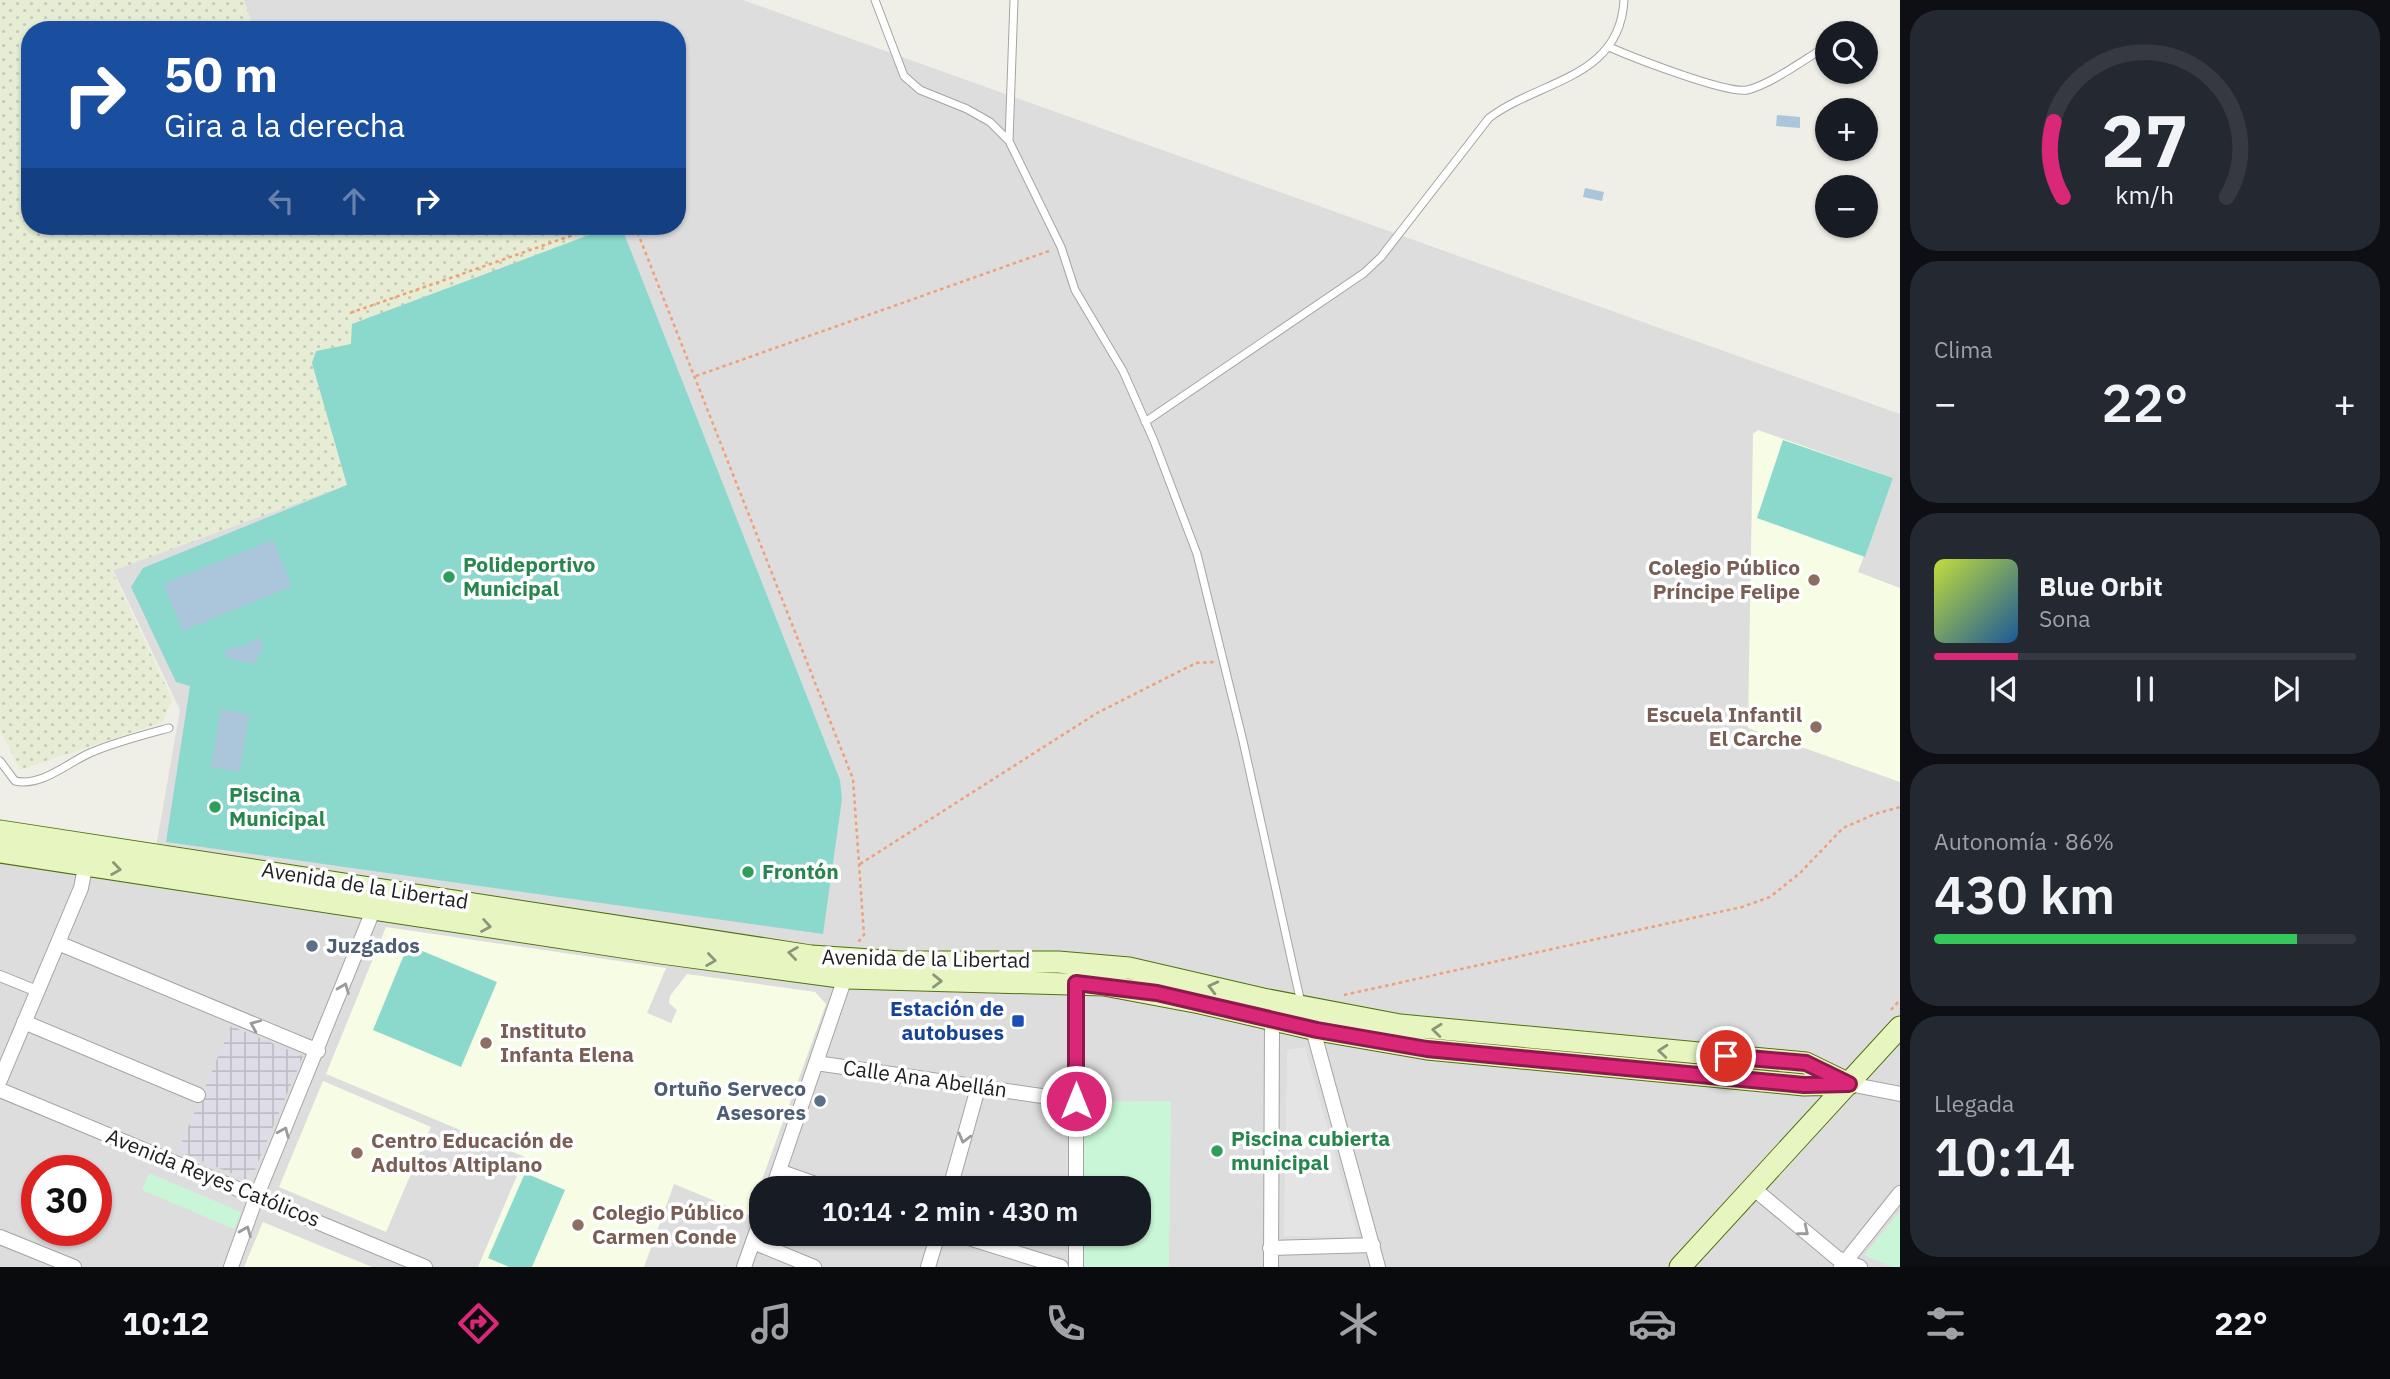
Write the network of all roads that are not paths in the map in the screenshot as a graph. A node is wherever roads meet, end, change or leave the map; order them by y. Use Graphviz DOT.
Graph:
graph roads {
  1 [pos="875,0"];
  2 [pos="1014,0"];
  3 [pos="1624,0"];
  4 [pos="1609,47"];
  5 [pos="1815,53"];
  6 [pos="1009,141"];
  7 [pos="1145,422"];
  8 [pos="169,728"];
  9 [pos="0,761"];
  10 [pos="0,831"];
  11 [pos="0,852"];
  12 [pos="88,855"];
  13 [pos="378,898"];
  14 [pos="58,943"];
  15 [pos="847,969"];
  16 [pos="0,976"];
  17 [pos="1076,983"];
  18 [pos="37,991"];
  19 [pos="1302,1007"];
  20 [pos="1272,1020"];
  21 [pos="24,1022"];
  22 [pos="1900,1027"];
  23 [pos="1317,1030"];
  24 [pos="318,1051"];
  25 [pos="816,1063"];
  26 [pos="0,1080"];
  27 [pos="1849,1084"];
  28 [pos="978,1088"];
  29 [pos="0,1090"];
  30 [pos="1900,1094"];
  31 [pos="198,1095"];
  32 [pos="1076,1101"];
  33 [pos="779,1171"];
  34 [pos="777,1176"];
  35 [pos="793,1176"];
  36 [pos="953,1176"];
  37 [pos="1076,1176"];
  38 [pos="1753,1188"];
  39 [pos="1900,1193"];
  40 [pos="257,1195"];
  41 [pos="0,1237"];
  42 [pos="1373,1245"];
  43 [pos="752,1246"];
  44 [pos="763,1246"];
  45 [pos="934,1246"];
  46 [pos="994,1246"];
  47 [pos="1076,1246"];
  48 [pos="1270,1248"];
  49 [pos="1843,1264"];
  50 [pos="74,1267"];
  51 [pos="231,1267"];
  52 [pos="425,1267"];
  53 [pos="744,1267"];
  54 [pos="814,1267"];
  55 [pos="928,1267"];
  56 [pos="1061,1267"];
  57 [pos="1076,1267"];
  58 [pos="1271,1267"];
  59 [pos="1378,1267"];
  60 [pos="1680,1267"];
  61 [pos="1860,1267"];
  1 -- 6 [label="lane"];
  2 -- 6 [label="lane"];
  3 -- 4 [label="lane"];
  4 -- 5 [label="lane"];
  4 -- 7 [label="lane"];
  6 -- 7 [label="lane"];
  7 -- 19 [label="lane"];
  8 -- 9 [label="lane"];
  10 -- 12 [label="main road"];
  11 -- 12 [label="main road"];
  12 -- 13 [label="main road"];
  12 -- 14 [label="street"];
  13 -- 15 [label="main road"];
  24 -- 13 [label="street, one-way"];
  14 -- 18 [label="street"];
  24 -- 14 [label="street, one-way"];
  15 -- 17 [label="main road, one-way"];
  19 -- 15 [label="main road, Avenida de la Libertad, one-way"];
  15 -- 25 [label="street"];
  16 -- 18 [label="street"];
  17 -- 20 [label="main road"];
  17 -- 32 [label="street"];
  18 -- 21 [label="street"];
  27 -- 19 [label="main road, Avenida de la Libertad, one-way"];
  20 -- 23 [label="main road"];
  20 -- 48 [label="street"];
  21 -- 26 [label="street"];
  21 -- 31 [label="street"];
  22 -- 27 [label="main road"];
  23 -- 27 [label="main road"];
  23 -- 42 [label="street"];
  40 -- 24 [label="street, one-way"];
  25 -- 28 [label="street, Calle Ana Abellán"];
  25 -- 33 [label="street"];
  27 -- 30 [label="street"];
  27 -- 38 [label="main road"];
  28 -- 32 [label="street, Calle Ana Abellán"];
  28 -- 36 [label="street, one-way"];
  29 -- 40 [label="street, Avenida Reyes Católicos"];
  32 -- 37 [label="street"];
  33 -- 34 [label="street"];
  33 -- 35 [label="street"];
  38 -- 49 [label="street, one-way"];
  38 -- 60 [label="main road"];
  39 -- 49 [label="street"];
  51 -- 40 [label="street, one-way"];
  40 -- 52 [label="street, Avenida Reyes Católicos"];
  41 -- 50 [label="street"];
  42 -- 48 [label="street"];
  42 -- 59 [label="street"];
  43 -- 53 [label="street"];
  44 -- 54 [label="street"];
  45 -- 55 [label="street"];
  46 -- 56 [label="street"];
  47 -- 57 [label="street"];
  48 -- 58 [label="street"];
  49 -- 61 [label="street"];
}
